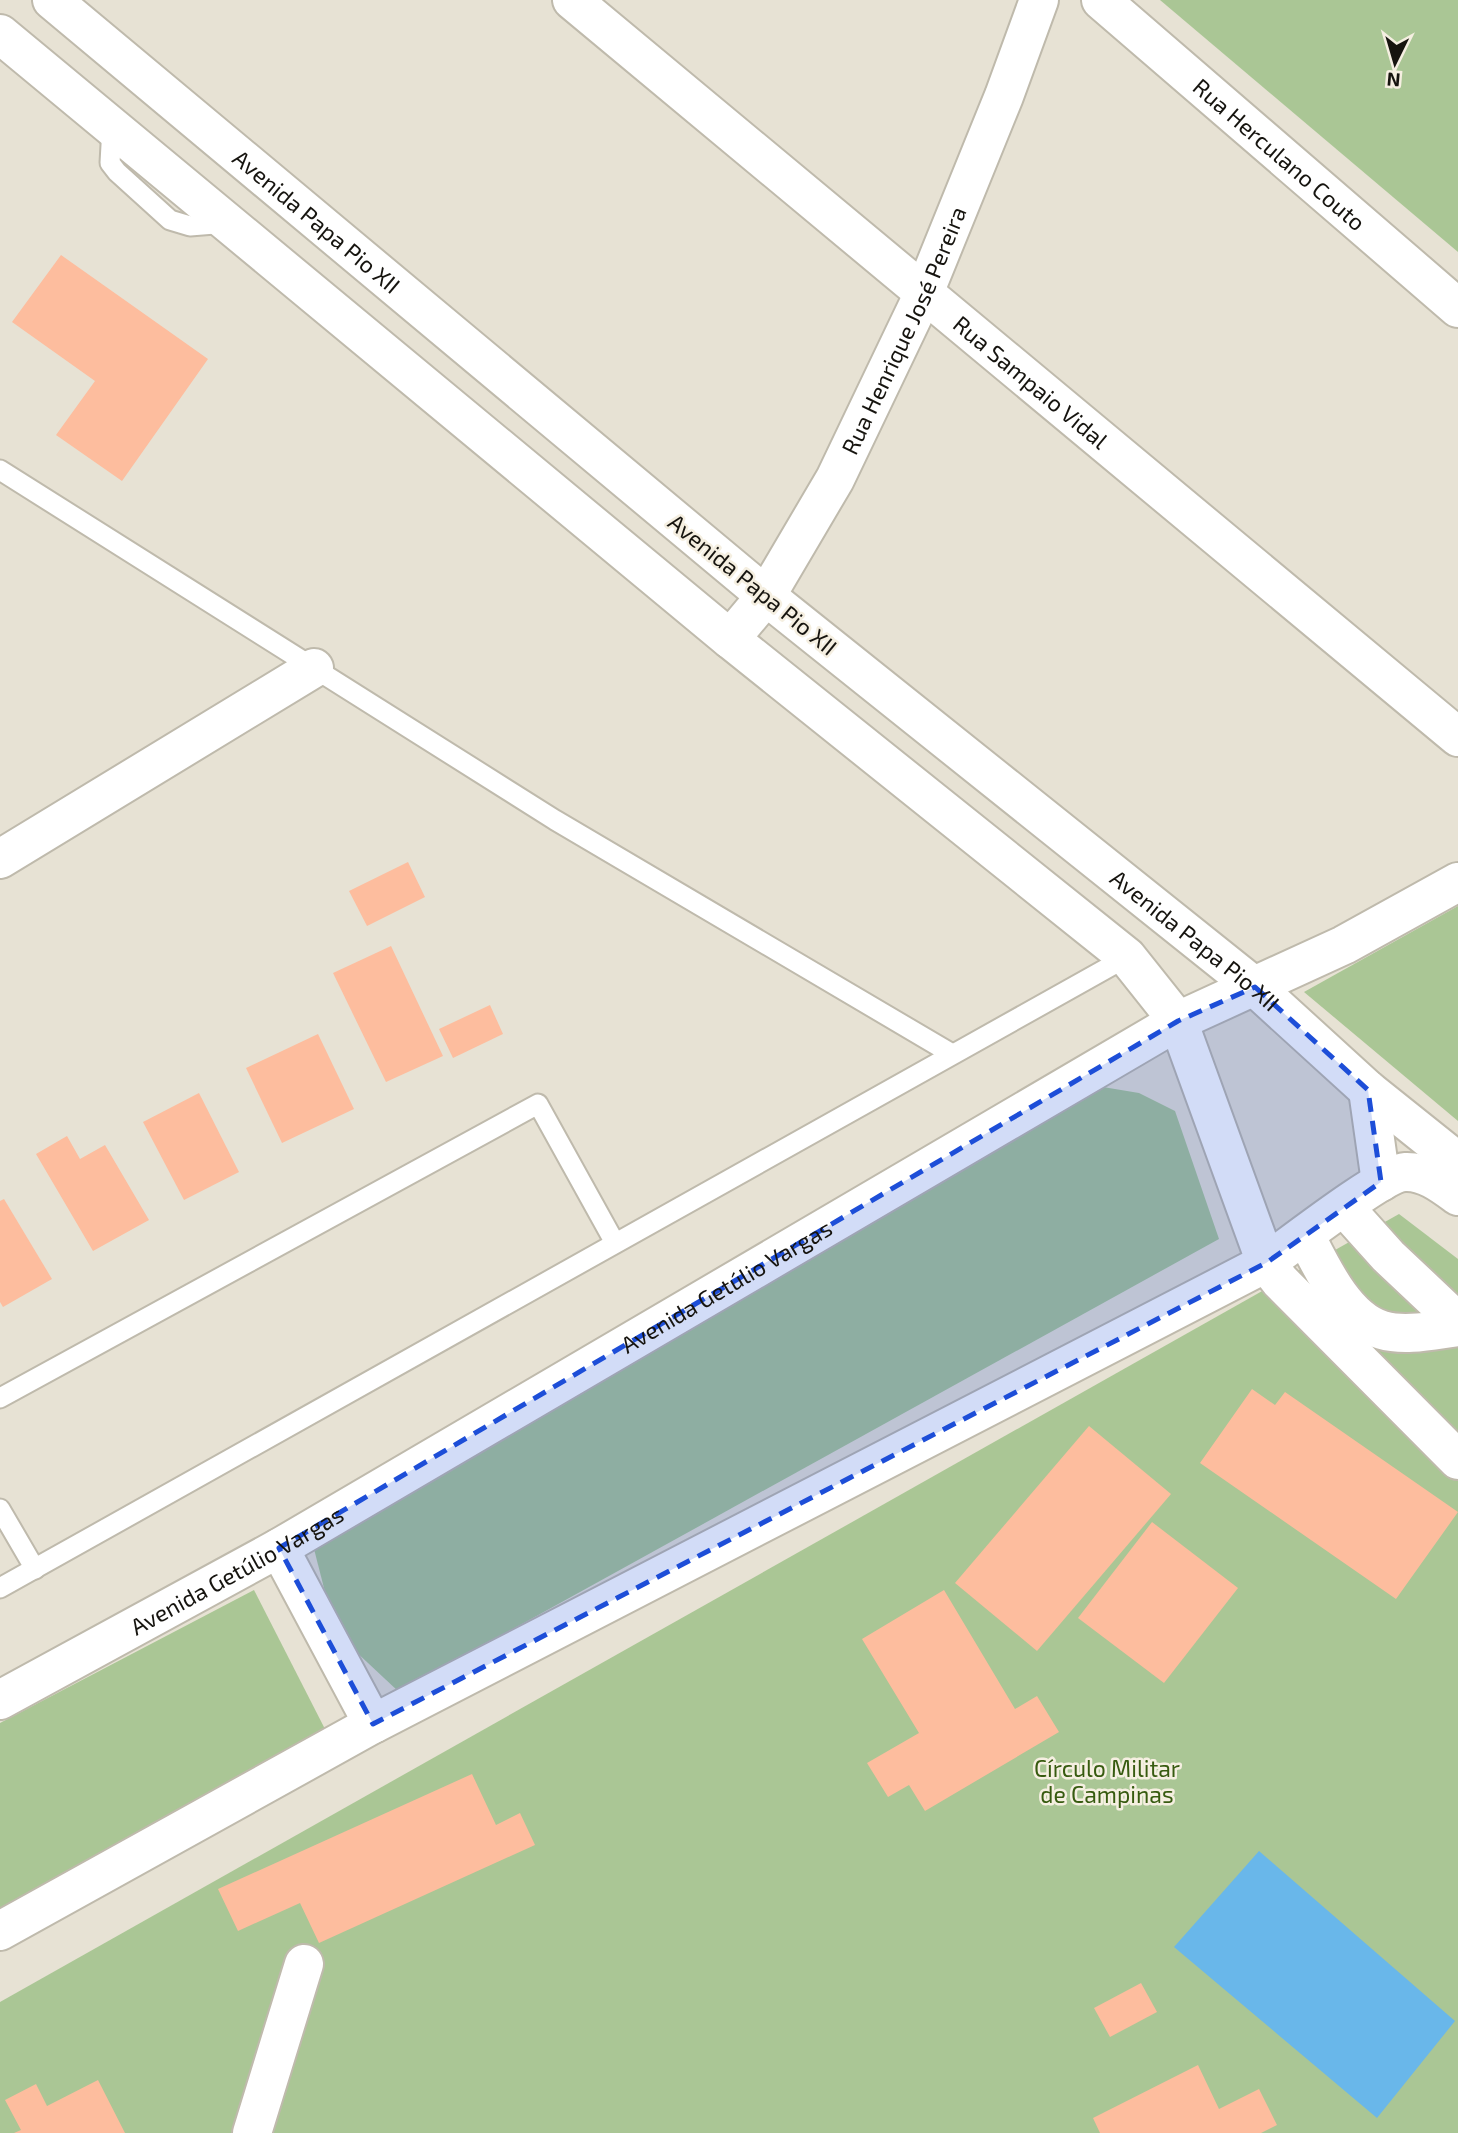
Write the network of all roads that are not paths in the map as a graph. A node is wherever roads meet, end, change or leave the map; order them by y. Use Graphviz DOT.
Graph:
graph roads {
  1 [pos="52,0"];
  2 [pos="572,0"];
  3 [pos="1039,0"];
  4 [pos="1101,0"];
  5 [pos="0,34"];
  6 [pos="360,257"];
  7 [pos="924,293"];
  8 [pos="322,301"];
  9 [pos="1458,308"];
  10 [pos="0,470"];
  11 [pos="766,596"];
  12 [pos="730,639"];
  13 [pos="314,668"];
  14 [pos="1458,737"];
  15 [pos="0,859"];
  16 [pos="1458,882"];
  17 [pos="1127,957"];
  18 [pos="1255,988"];
  19 [pos="1178,1021"];
  20 [pos="952,1054"];
  21 [pos="1368,1090"];
  22 [pos="1458,1162"];
  23 [pos="1381,1182"];
  24 [pos="1458,1196"];
  25 [pos="1344,1207"];
  26 [pos="1305,1235"];
  27 [pos="615,1244"];
  28 [pos="1266,1263"];
  29 [pos="1458,1322"];
  30 [pos="1458,1327"];
  31 [pos="0,1398"];
  32 [pos="1458,1460"];
  33 [pos="0,1509"];
  34 [pos="279,1548"];
  35 [pos="35,1569"];
  36 [pos="0,1588"];
  37 [pos="0,1700"];
  38 [pos="373,1724"];
  39 [pos="0,1931"];
  40 [pos="304,1964"];
  41 [pos="252,2133"];
  1 -- 6 [label="street, Avenida Papa Pio XII"];
  2 -- 7 [label="street, Rua Sampaio Vidal"];
  3 -- 7 [label="street, Rua Henrique José Pereira"];
  4 -- 9 [label="street, Rua Herculano Couto"];
  5 -- 8 [label="street"];
  6 -- 8 [label="street"];
  6 -- 11 [label="street, Avenida Papa Pio XII"];
  7 -- 11 [label="street, Rua Henrique José Pereira"];
  7 -- 14 [label="street, Rua Sampaio Vidal"];
  8 -- 12 [label="street"];
  10 -- 13 [label="lane"];
  11 -- 12 [label="street, Rua Henrique José Pereira"];
  11 -- 18 [label="street, Avenida Papa Pio XII"];
  12 -- 17 [label="street"];
  13 -- 15 [label="street"];
  13 -- 20 [label="lane"];
  16 -- 18 [label="street, Avenida Getúlio Vargas"];
  17 -- 19 [label="street"];
  17 -- 20 [label="lane"];
  18 -- 19 [label="street, Avenida Getúlio Vargas"];
  18 -- 21 [label="street, Avenida Papa Pio XII"];
  19 -- 28 [label="street"];
  19 -- 34 [label="street, Avenida Getúlio Vargas"];
  20 -- 27 [label="lane"];
  21 -- 22 [label="street, Avenida Papa Pio XII"];
  21 -- 23 [label="street"];
  23 -- 24 [label="street"];
  23 -- 25 [label="street"];
  25 -- 26 [label="street"];
  25 -- 29 [label="street"];
  26 -- 28 [label="street"];
  26 -- 30 [label="street"];
  27 -- 31 [label="lane"];
  27 -- 35 [label="lane"];
  28 -- 32 [label="street"];
  28 -- 38 [label="street"];
  33 -- 35 [label="lane"];
  34 -- 37 [label="street, Avenida Getúlio Vargas"];
  34 -- 38 [label="street"];
  35 -- 36 [label="lane"];
  38 -- 39 [label="street"];
  40 -- 41 [label="street"];
}
